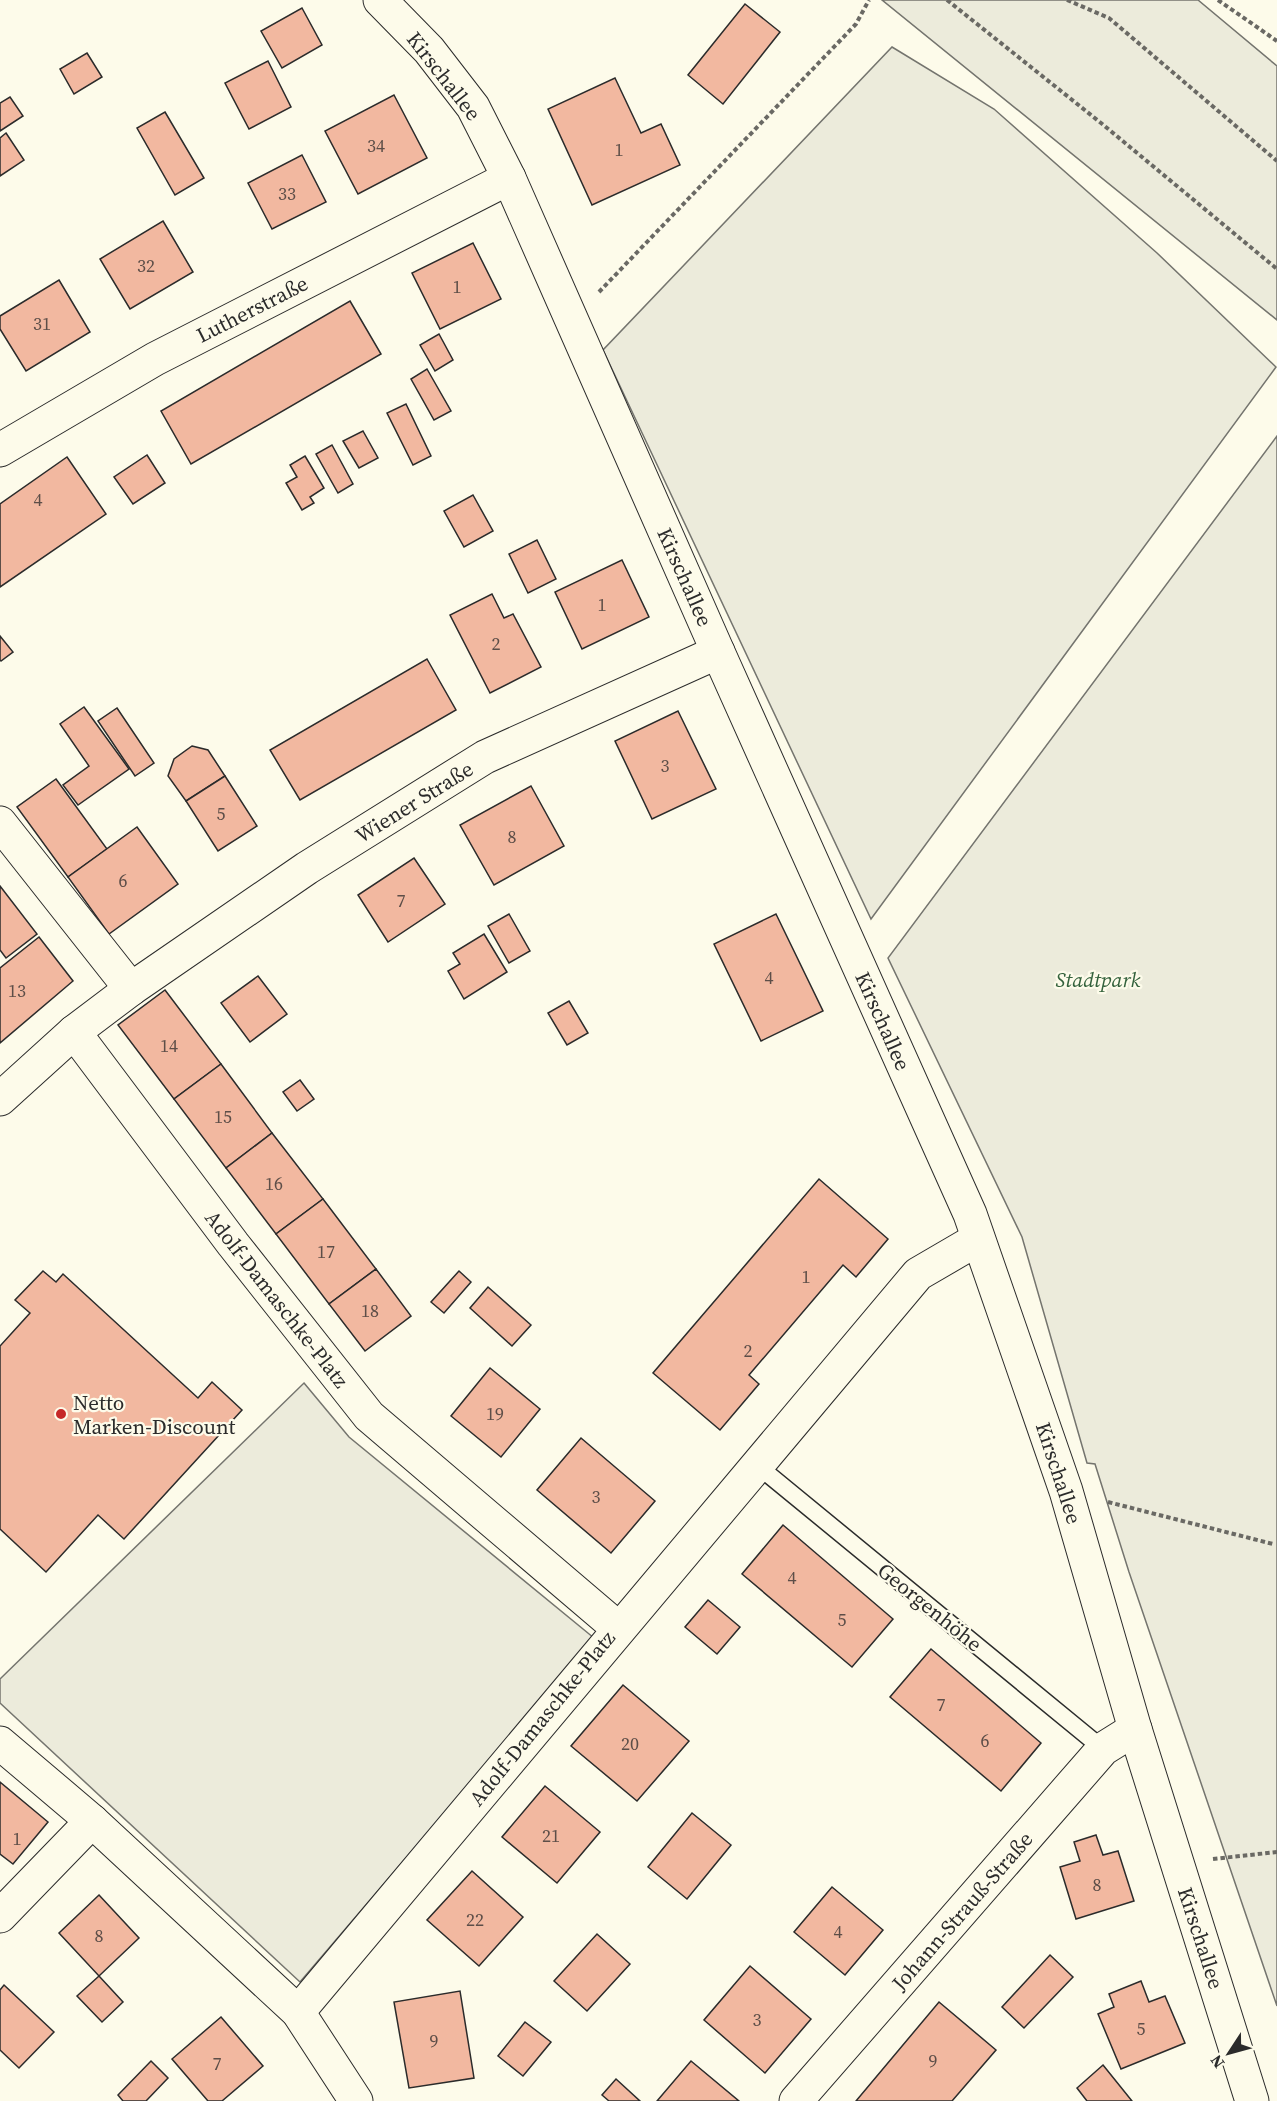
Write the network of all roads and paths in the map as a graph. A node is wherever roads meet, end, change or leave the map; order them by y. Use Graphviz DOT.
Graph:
graph roads {
  1 [pos="380,0"];
  2 [pos="869,0"];
  3 [pos="947,0"];
  4 [pos="1068,0"];
  5 [pos="1218,0"];
  6 [pos="1277,41"];
  7 [pos="1277,162"];
  8 [pos="509,178"];
  9 [pos="1277,267"];
  10 [pos="572,320"];
  11 [pos="0,450"];
  12 [pos="718,652"];
  13 [pos="0,823"];
  14 [pos="131,989"];
  15 [pos="74,1032"];
  16 [pos="0,1099"];
  17 [pos="978,1239"];
  18 [pos="757,1465"];
  19 [pos="1066,1491"];
  20 [pos="1273,1544"];
  21 [pos="619,1629"];
  22 [pos="1134,1729"];
  23 [pos="0,1743"];
  24 [pos="1104,1749"];
  25 [pos="92,1821"];
  26 [pos="1277,1852"];
  27 [pos="1177,1862"];
  28 [pos="0,1916"];
  29 [pos="298,2012"];
  30 [pos="356,2101"];
  31 [pos="796,2101"];
  32 [pos="1252,2101"];
  1 -- 8 [label="street, Kirschallee"];
  2 -- 10 [label="path"];
  3 -- 9 [label="path"];
  4 -- 7 [label="path"];
  5 -- 6 [label="path"];
  8 -- 10 [label="street, Kirschallee"];
  8 -- 11 [label="street, Lutherstraße"];
  10 -- 12 [label="street, Kirschallee"];
  12 -- 14 [label="street, Wiener Straße"];
  12 -- 17 [label="street, Kirschallee"];
  13 -- 14 [label="street"];
  14 -- 15 [label="street"];
  15 -- 16 [label="street"];
  15 -- 21 [label="street, Adolf-Damaschke-Platz"];
  17 -- 18 [label="street"];
  17 -- 19 [label="street, Kirschallee"];
  18 -- 21 [label="street"];
  18 -- 24 [label="lane, Georgenhöhe"];
  19 -- 20 [label="path"];
  19 -- 22 [label="street, Kirschallee"];
  21 -- 29 [label="street, Adolf-Damaschke-Platz"];
  22 -- 24 [label="street, Johann-Strauß-Straße"];
  22 -- 27 [label="street, Kirschallee"];
  23 -- 25 [label="street"];
  24 -- 31 [label="street, Johann-Strauß-Straße"];
  25 -- 28 [label="street"];
  25 -- 29 [label="street"];
  26 -- 27 [label="path"];
  27 -- 32 [label="street, Kirschallee"];
  29 -- 30 [label="street"];
}
